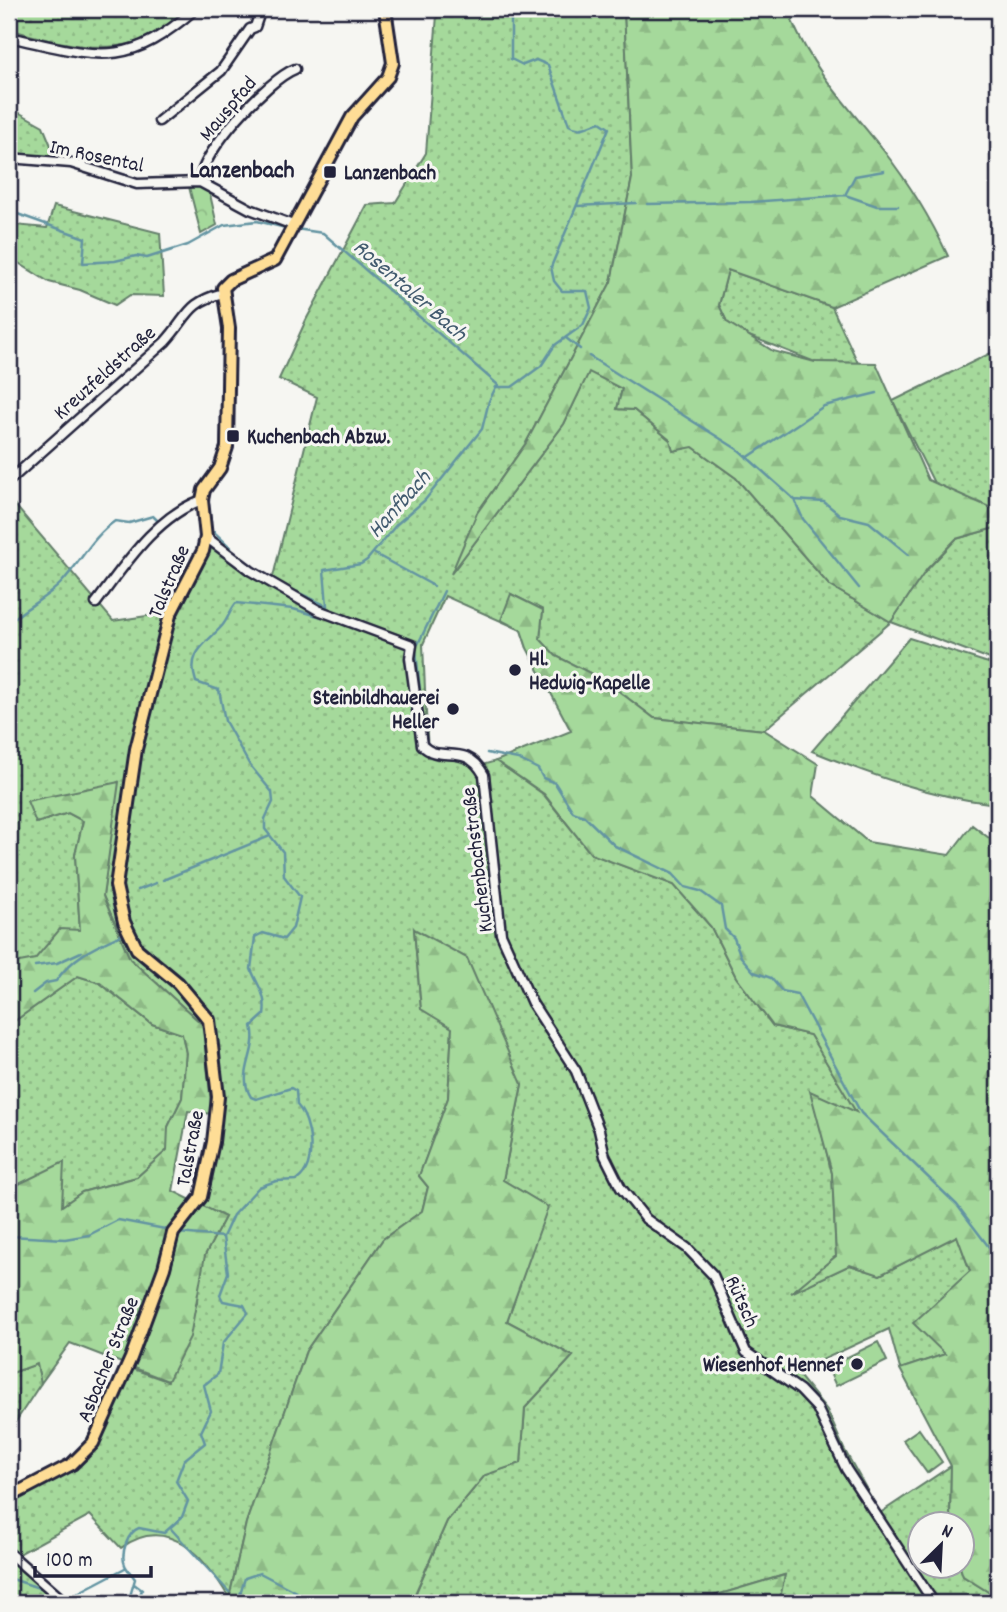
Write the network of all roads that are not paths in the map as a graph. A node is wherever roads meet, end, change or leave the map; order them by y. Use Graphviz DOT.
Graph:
graph roads {
  1 [pos="195,9"];
  2 [pos="261,9"];
  3 [pos="385,9"];
  4 [pos="9,37"];
  5 [pos="295,69"];
  6 [pos="159,121"];
  7 [pos="9,158"];
  8 [pos="200,182"];
  9 [pos="293,225"];
  10 [pos="223,293"];
  11 [pos="9,481"];
  12 [pos="202,500"];
  13 [pos="206,537"];
  14 [pos="96,603"];
  15 [pos="558,1041"];
  16 [pos="173,1233"];
  17 [pos="9,1497"];
  18 [pos="9,1553"];
  19 [pos="66,1603"];
  20 [pos="934,1603"];
  1 -- 4 [label="street"];
  2 -- 6 [label="street, Mauspfad"];
  3 -- 9 [label="main road"];
  5 -- 8 [label="street, Mauspfad"];
  7 -- 8 [label="street, Im Rosental"];
  8 -- 9 [label="street"];
  9 -- 10 [label="main road"];
  10 -- 11 [label="street, Kreuzfeldstraße"];
  10 -- 12 [label="main road"];
  12 -- 13 [label="main road, Talstraße"];
  12 -- 14 [label="street"];
  13 -- 15 [label="street, Kuchenbachstraße"];
  13 -- 16 [label="main road, Talstraße"];
  15 -- 20 [label="street, Rütsch"];
  16 -- 17 [label="main road, Asbacher Straße"];
  18 -- 19 [label="street"];
}
